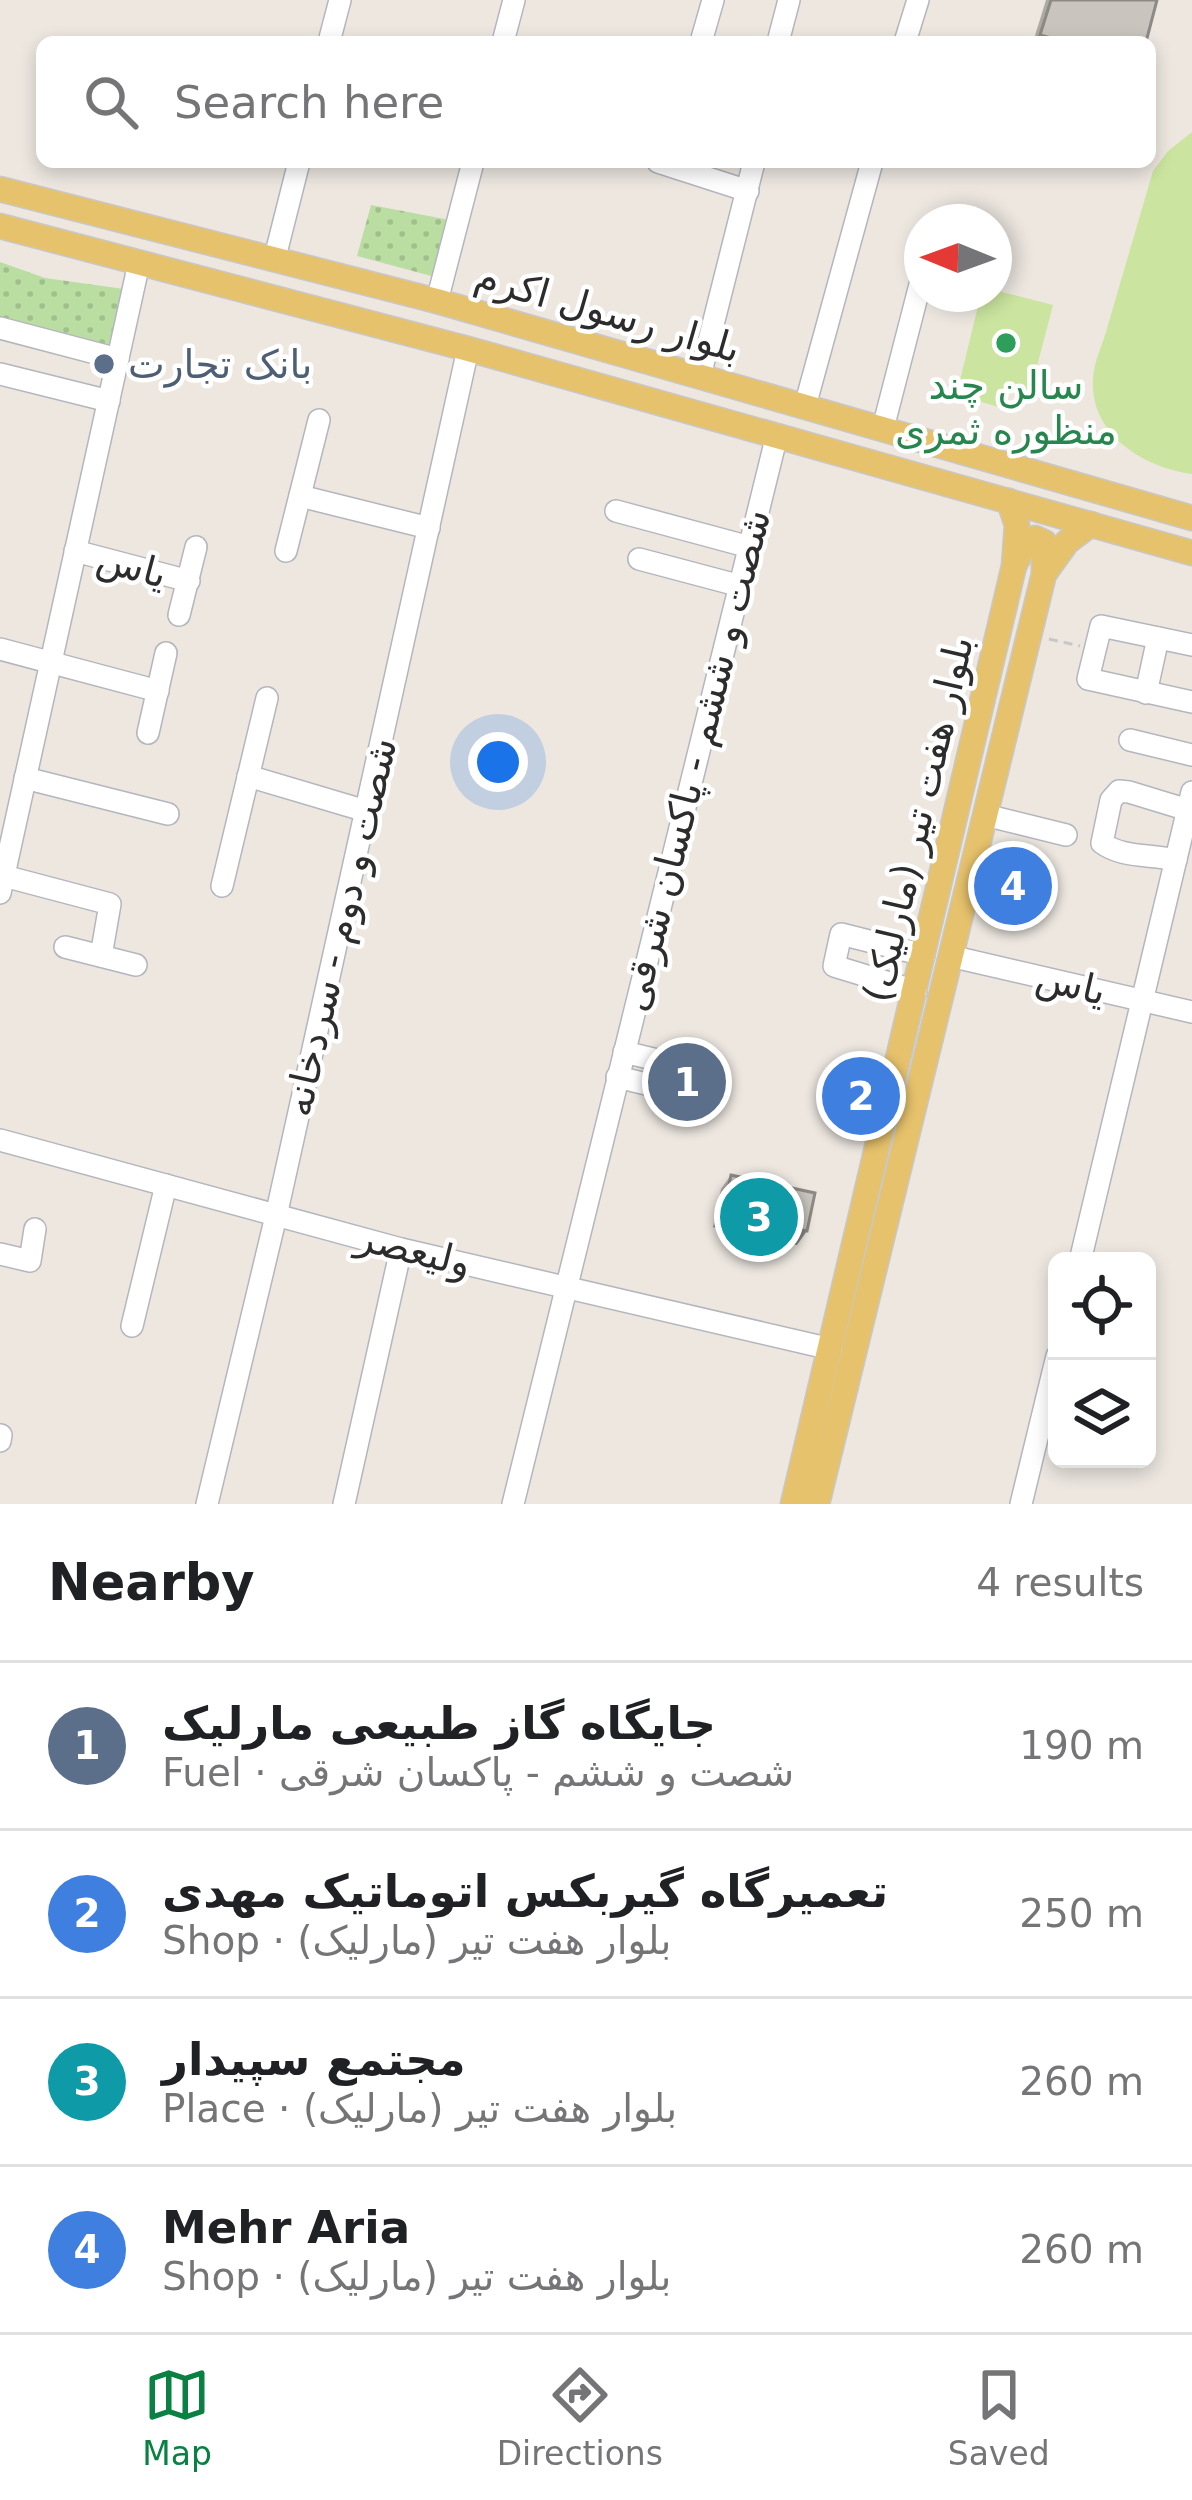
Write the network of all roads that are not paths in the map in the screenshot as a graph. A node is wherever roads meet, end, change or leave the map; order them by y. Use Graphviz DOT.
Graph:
graph roads {
  1 [pos="340,0"];
  2 [pos="514,0"];
  3 [pos="713,0"];
  4 [pos="789,0"];
  5 [pos="918,0"];
  6 [pos="331,36"];
  7 [pos="505,36"];
  8 [pos="703,36"];
  9 [pos="780,36"];
  10 [pos="907,36"];
  11 [pos="297,168"];
  12 [pos="471,168"];
  13 [pos="677,168"];
  14 [pos="753,168"];
  15 [pos="870,168"];
  16 [pos="0,189"];
  17 [pos="748,191"];
  18 [pos="0,226"];
  19 [pos="275,257"];
  20 [pos="139,263"];
  21 [pos="437,301"];
  22 [pos="913,312"];
  23 [pos="0,328"];
  24 [pos="468,349"];
  25 [pos="118,359"];
  26 [pos="0,374"];
  27 [pos="700,376"];
  28 [pos="109,400"];
  29 [pos="805,406"];
  30 [pos="319,420"];
  31 [pos="883,428"];
  32 [pos="776,435"];
  33 [pos="299,496"];
  34 [pos="1009,501"];
  35 [pos="616,511"];
  36 [pos="1192,518"];
  37 [pos="1091,524"];
  38 [pos="429,528"];
  39 [pos="746,546"];
  40 [pos="196,547"];
  41 [pos="75,551"];
  42 [pos="286,551"];
  43 [pos="1192,553"];
  44 [pos="639,559"];
  45 [pos="1014,566"];
  46 [pos="1044,574"];
  47 [pos="189,581"];
  48 [pos="737,584"];
  49 [pos="179,615"];
  50 [pos="1157,638"];
  51 [pos="1192,645"];
  52 [pos="0,649"];
  53 [pos="166,653"];
  54 [pos="51,662"];
  55 [pos="158,691"];
  56 [pos="1146,693"];
  57 [pos="267,698"];
  58 [pos="1192,702"];
  59 [pos="148,733"];
  60 [pos="1130,740"];
  61 [pos="1192,755"];
  62 [pos="248,776"];
  63 [pos="26,778"];
  64 [pos="1190,801"];
  65 [pos="366,811"];
  66 [pos="168,814"];
  67 [pos="985,815"];
  68 [pos="1066,835"];
  69 [pos="1176,860"];
  70 [pos="2,884"];
  71 [pos="222,886"];
  72 [pos="65,947"];
  73 [pos="100,956"];
  74 [pos="937,956"];
  75 [pos="136,965"];
  76 [pos="916,991"];
  77 [pos="1142,1000"];
  78 [pos="1192,1012"];
  79 [pos="624,1052"];
  80 [pos="617,1077"];
  81 [pos="0,1140"];
  82 [pos="166,1186"];
  83 [pos="276,1216"];
  84 [pos="35,1229"];
  85 [pos="401,1249"];
  86 [pos="1082,1252"];
  87 [pos="0,1254"];
  88 [pos="566,1286"];
  89 [pos="132,1326"];
  90 [pos="831,1349"];
  91 [pos="1056,1360"];
  92 [pos="207,1504"];
  93 [pos="344,1504"];
  94 [pos="514,1504"];
  95 [pos="793,1504"];
  96 [pos="817,1504"];
  97 [pos="1022,1504"];
  1 -- 6 [label="street"];
  2 -- 7 [label="street"];
  3 -- 8 [label="street"];
  4 -- 9 [label="street"];
  5 -- 10 [label="street"];
  11 -- 19 [label="street"];
  12 -- 21 [label="street"];
  13 -- 17 [label="street"];
  14 -- 17 [label="street"];
  15 -- 29 [label="street"];
  16 -- 19 [label="main road, بلوار رسول اکرم"];
  17 -- 27 [label="street"];
  18 -- 20 [label="main road"];
  19 -- 21 [label="main road, بلوار رسول اکرم"];
  20 -- 24 [label="main road"];
  20 -- 25 [label="street"];
  21 -- 27 [label="main road, بلوار رسول اکرم"];
  22 -- 31 [label="street"];
  23 -- 25 [label="street"];
  24 -- 32 [label="main road"];
  24 -- 38 [label="street, شصت و دوم - سردخانه"];
  25 -- 28 [label="street"];
  26 -- 28 [label="street"];
  27 -- 29 [label="main road, بلوار رسول اکرم"];
  28 -- 41 [label="street"];
  29 -- 31 [label="main road, بلوار رسول اکرم"];
  30 -- 33 [label="street"];
  31 -- 36 [label="main road, بلوار رسول اکرم"];
  32 -- 34 [label="main road"];
  32 -- 39 [label="street, شصت و ششم - پاکسان شرقی"];
  33 -- 38 [label="street"];
  33 -- 42 [label="street"];
  34 -- 37 [label="main road"];
  34 -- 45 [label="main road, بلوار هفت تیر (مارلیک)"];
  35 -- 39 [label="street"];
  37 -- 43 [label="main road"];
  37 -- 46 [label="main road, بلوار هفت تیر (مارلیک)"];
  38 -- 65 [label="street, شصت و دوم - سردخانه"];
  39 -- 48 [label="street, شصت و ششم - پاکسان شرقی"];
  40 -- 47 [label="street, یاس"];
  41 -- 47 [label="street, یاس"];
  41 -- 54 [label="street"];
  44 -- 48 [label="street"];
  45 -- 46 [label="main road"];
  45 -- 74 [label="main road, بلوار هفت تیر (مارلیک)"];
  46 -- 67 [label="main road, بلوار هفت تیر (مارلیک)"];
  47 -- 49 [label="street, یاس"];
  48 -- 79 [label="street, شصت و ششم - پاکسان شرقی"];
  50 -- 51 [label="street"];
  50 -- 56 [label="street"];
  50 -- 56 [label="street"];
  52 -- 54 [label="street"];
  53 -- 55 [label="street"];
  54 -- 55 [label="street"];
  54 -- 63 [label="street"];
  55 -- 59 [label="street"];
  56 -- 58 [label="street"];
  57 -- 62 [label="street"];
  60 -- 61 [label="street"];
  62 -- 65 [label="street"];
  62 -- 71 [label="street"];
  63 -- 66 [label="street"];
  63 -- 70 [label="street"];
  64 -- 69 [label="street"];
  64 -- 69 [label="street"];
  65 -- 83 [label="street, شصت و دوم - سردخانه"];
  67 -- 68 [label="street"];
  67 -- 74 [label="main road, بلوار هفت تیر (مارلیک)"];
  69 -- 77 [label="street"];
  70 -- 73 [label="street"];
  72 -- 73 [label="street"];
  73 -- 75 [label="street"];
  74 -- 76 [label="main road, بلوار هفت تیر (مارلیک)"];
  74 -- 76 [label="street, یاس"];
  74 -- 77 [label="street, یاس"];
  74 -- 96 [label="main road, بلوار هفت تیر (مارلیک)"];
  76 -- 90 [label="main road, بلوار هفت تیر (مارلیک)"];
  77 -- 78 [label="street, یاس"];
  77 -- 86 [label="street"];
  79 -- 80 [label="street, شصت و ششم - پاکسان شرقی"];
  79 -- 80 [label="street"];
  80 -- 88 [label="street, شصت و ششم - پاکسان شرقی"];
  81 -- 82 [label="street, ولیعصر"];
  82 -- 83 [label="street, ولیعصر"];
  82 -- 89 [label="street"];
  83 -- 85 [label="street, ولیعصر"];
  83 -- 92 [label="street, شصت و دوم - سردخانه"];
  84 -- 87 [label="street"];
  85 -- 88 [label="street, ولیعصر"];
  85 -- 93 [label="street"];
  88 -- 90 [label="street, ولیعصر"];
  88 -- 94 [label="street, شصت و ششم - پاکسان شرقی"];
  90 -- 95 [label="main road, بلوار هفت تیر (مارلیک)"];
  91 -- 97 [label="street"];
}
